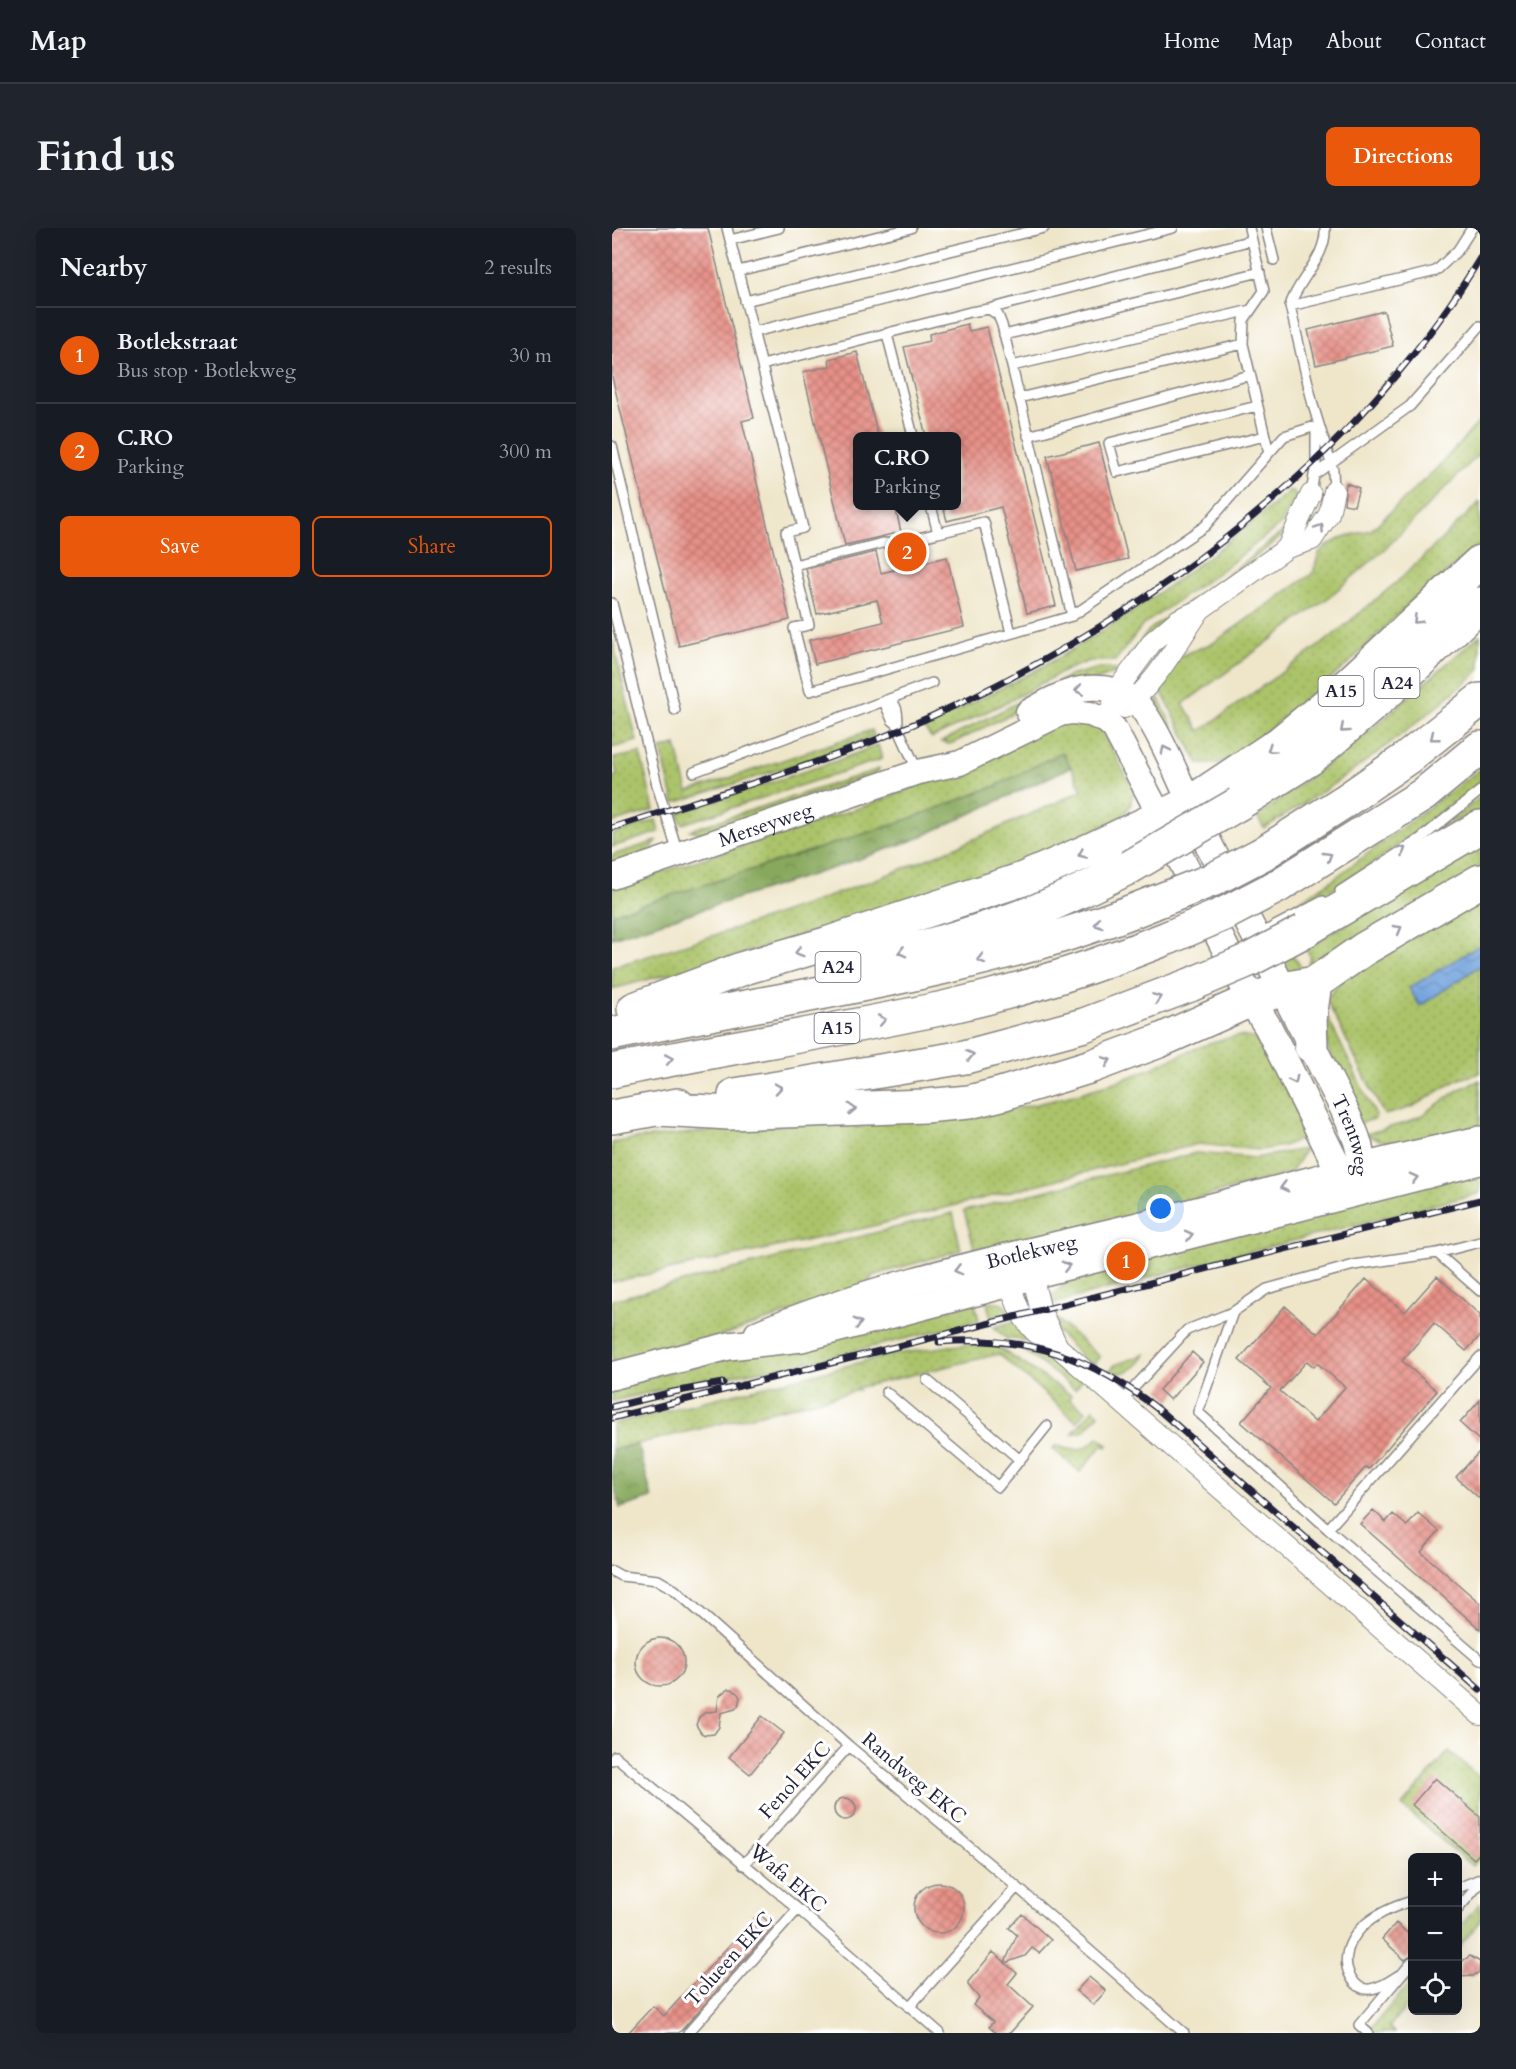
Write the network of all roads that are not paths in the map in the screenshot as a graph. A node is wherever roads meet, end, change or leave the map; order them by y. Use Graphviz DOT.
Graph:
graph roads {
  1 [pos="727,228"];
  2 [pos="779,228"];
  3 [pos="910,228"];
  4 [pos="1044,228"];
  5 [pos="1173,228"];
  6 [pos="1249,228"];
  7 [pos="1266,228"];
  8 [pos="1325,228"];
  9 [pos="1472,228"];
  10 [pos="730,240"];
  11 [pos="1252,240"];
  12 [pos="1274,260"];
  13 [pos="738,271"];
  14 [pos="1260,272"];
  15 [pos="745,301"];
  16 [pos="1290,306"];
  17 [pos="989,309"];
  18 [pos="1251,310"];
  19 [pos="1480,326"];
  20 [pos="753,333"];
  21 [pos="887,334"];
  22 [pos="1004,335"];
  23 [pos="1243,344"];
  24 [pos="762,365"];
  25 [pos="1012,366"];
  26 [pos="1250,375"];
  27 [pos="1019,399"];
  28 [pos="1257,406"];
  29 [pos="1317,426"];
  30 [pos="913,432"];
  31 [pos="1028,436"];
  32 [pos="1265,436"];
  33 [pos="612,446"];
  34 [pos="1269,453"];
  35 [pos="1331,464"];
  36 [pos="1314,475"];
  37 [pos="1334,491"];
  38 [pos="1311,494"];
  39 [pos="932,510"];
  40 [pos="938,533"];
  41 [pos="1287,548"];
  42 [pos="1480,562"];
  43 [pos="794,565"];
  44 [pos="612,603"];
  45 [pos="1480,604"];
  46 [pos="1072,616"];
  47 [pos="1011,633"];
  48 [pos="932,683"];
  49 [pos="1126,696"];
  50 [pos="890,700"];
  51 [pos="1480,700"];
  52 [pos="675,710"];
  53 [pos="1107,721"];
  54 [pos="1480,748"];
  55 [pos="694,772"];
  56 [pos="918,772"];
  57 [pos="1480,791"];
  58 [pos="1190,803"];
  59 [pos="1160,816"];
  60 [pos="1480,827"];
  61 [pos="679,854"];
  62 [pos="612,877"];
  63 [pos="1480,881"];
  64 [pos="1256,936"];
  65 [pos="1299,986"];
  66 [pos="1251,999"];
  67 [pos="623,1012"];
  68 [pos="612,1034"];
  69 [pos="1311,1046"];
  70 [pos="612,1071"];
  71 [pos="658,1109"];
  72 [pos="612,1117"];
  73 [pos="1480,1140"];
  74 [pos="1480,1161"];
  75 [pos="1353,1177"];
  76 [pos="1480,1242"];
  77 [pos="1437,1253"];
  78 [pos="1019,1271"];
  79 [pos="1480,1292"];
  80 [pos="1233,1312"];
  81 [pos="1480,1357"];
  82 [pos="612,1376"];
  83 [pos="927,1380"];
  84 [pos="886,1392"];
  85 [pos="1120,1402"];
  86 [pos="1047,1426"];
  87 [pos="1020,1460"];
  88 [pos="1328,1529"];
  89 [pos="612,1571"];
  90 [pos="1480,1660"];
  91 [pos="1480,1715"];
  92 [pos="849,1746"];
  93 [pos="612,1760"];
  94 [pos="743,1865"];
  95 [pos="1480,1881"];
  96 [pos="1017,1887"];
  97 [pos="1462,1887"];
  98 [pos="1408,1903"];
  99 [pos="1460,1907"];
  100 [pos="798,1909"];
  101 [pos="1408,1968"];
  102 [pos="1404,1972"];
  103 [pos="909,2007"];
  104 [pos="688,2033"];
  105 [pos="940,2033"];
  106 [pos="1184,2033"];
  107 [pos="1368,2033"];
  1 -- 10 [label="lane"];
  2 -- 10 [label="lane"];
  3 -- 13 [label="lane"];
  4 -- 15 [label="lane"];
  5 -- 20 [label="lane"];
  6 -- 11 [label="lane"];
  7 -- 12 [label="lane"];
  8 -- 16 [label="lane"];
  9 -- 16 [label="lane"];
  10 -- 13 [label="lane"];
  11 -- 14 [label="lane"];
  11 -- 17 [label="lane"];
  13 -- 15 [label="lane"];
  14 -- 18 [label="lane"];
  14 -- 22 [label="lane"];
  15 -- 20 [label="lane"];
  16 -- 29 [label="lane"];
  17 -- 21 [label="lane"];
  17 -- 22 [label="lane"];
  18 -- 23 [label="lane"];
  18 -- 25 [label="lane"];
  19 -- 35 [label="lane"];
  20 -- 24 [label="lane"];
  21 -- 24 [label="lane"];
  21 -- 30 [label="lane"];
  22 -- 25 [label="lane"];
  23 -- 26 [label="lane"];
  23 -- 27 [label="lane"];
  24 -- 43 [label="lane"];
  25 -- 27 [label="lane"];
  26 -- 28 [label="lane"];
  26 -- 31 [label="lane"];
  27 -- 31 [label="lane"];
  28 -- 32 [label="lane"];
  28 -- 32 [label="lane"];
  29 -- 34 [label="lane"];
  29 -- 35 [label="lane"];
  29 -- 36 [label="lane"];
  31 -- 46 [label="lane"];
  32 -- 34 [label="lane"];
  33 -- 52 [label="lane"];
  34 -- 46 [label="lane"];
  35 -- 36 [label="lane"];
  35 -- 37 [label="lane"];
  36 -- 38 [label="lane"];
  41 -- 37 [label="street, one-way"];
  38 -- 41 [label="street"];
  39 -- 40 [label="lane"];
  40 -- 43 [label="lane"];
  40 -- 47 [label="lane"];
  41 -- 49 [label="street"];
  42 -- 58 [label="highway, A15, one-way"];
  43 -- 47 [label="lane"];
  44 -- 61 [label="lane"];
  45 -- 67 [label="highway, A24, one-way, bridge"];
  46 -- 47 [label="lane"];
  48 -- 50 [label="lane"];
  49 -- 53 [label="street"];
  49 -- 56 [label="street, Merseyweg, one-way"];
  58 -- 49 [label="street, one-way"];
  50 -- 55 [label="lane"];
  50 -- 56 [label="lane"];
  51 -- 68 [label="highway, A15, one-way, bridge"];
  53 -- 56 [label="street, Merseyweg"];
  53 -- 59 [label="street, Trentweg"];
  70 -- 54 [label="highway, A15, one-way, bridge"];
  56 -- 61 [label="street, Merseyweg"];
  64 -- 57 [label="lane, one-way"];
  58 -- 59 [label="highway, A15"];
  58 -- 64 [label="main road"];
  59 -- 66 [label="main road, Trentweg"];
  59 -- 67 [label="highway, A15, one-way"];
  71 -- 60 [label="highway, one-way, bridge"];
  61 -- 62 [label="street, Merseyweg"];
  65 -- 63 [label="highway, one-way"];
  64 -- 65 [label="main road"];
  65 -- 66 [label="highway"];
  65 -- 69 [label="highway"];
  71 -- 66 [label="highway, one-way"];
  66 -- 75 [label="main road, Trentweg, one-way"];
  69 -- 75 [label="main road, Trentweg"];
  71 -- 72 [label="highway"];
  73 -- 75 [label="main road, Botlekweg"];
  75 -- 74 [label="main road, Botlekweg, one-way"];
  75 -- 78 [label="main road, Botlekweg"];
  76 -- 77 [label="lane"];
  77 -- 79 [label="lane"];
  77 -- 80 [label="lane"];
  78 -- 82 [label="main road, Botlekweg"];
  78 -- 85 [label="street"];
  80 -- 85 [label="lane"];
  80 -- 88 [label="lane"];
  81 -- 88 [label="lane"];
  83 -- 87 [label="lane"];
  84 -- 87 [label="lane"];
  85 -- 91 [label="street"];
  86 -- 87 [label="lane"];
  88 -- 90 [label="lane"];
  89 -- 92 [label="lane, Randweg EKC"];
  92 -- 94 [label="lane, Fenol EKC"];
  92 -- 96 [label="lane, Randweg EKC"];
  93 -- 94 [label="lane, Wafa EKC"];
  94 -- 100 [label="lane, Wafa EKC"];
  95 -- 97 [label="lane"];
  95 -- 99 [label="lane"];
  96 -- 103 [label="lane"];
  96 -- 106 [label="lane, Randweg EKC"];
  98 -- 102 [label="lane"];
  100 -- 103 [label="lane, Wafa EKC"];
  100 -- 104 [label="lane, Tolueen EKC"];
  101 -- 102 [label="lane"];
  102 -- 107 [label="lane"];
  103 -- 105 [label="lane, Wafa EKC"];
}
